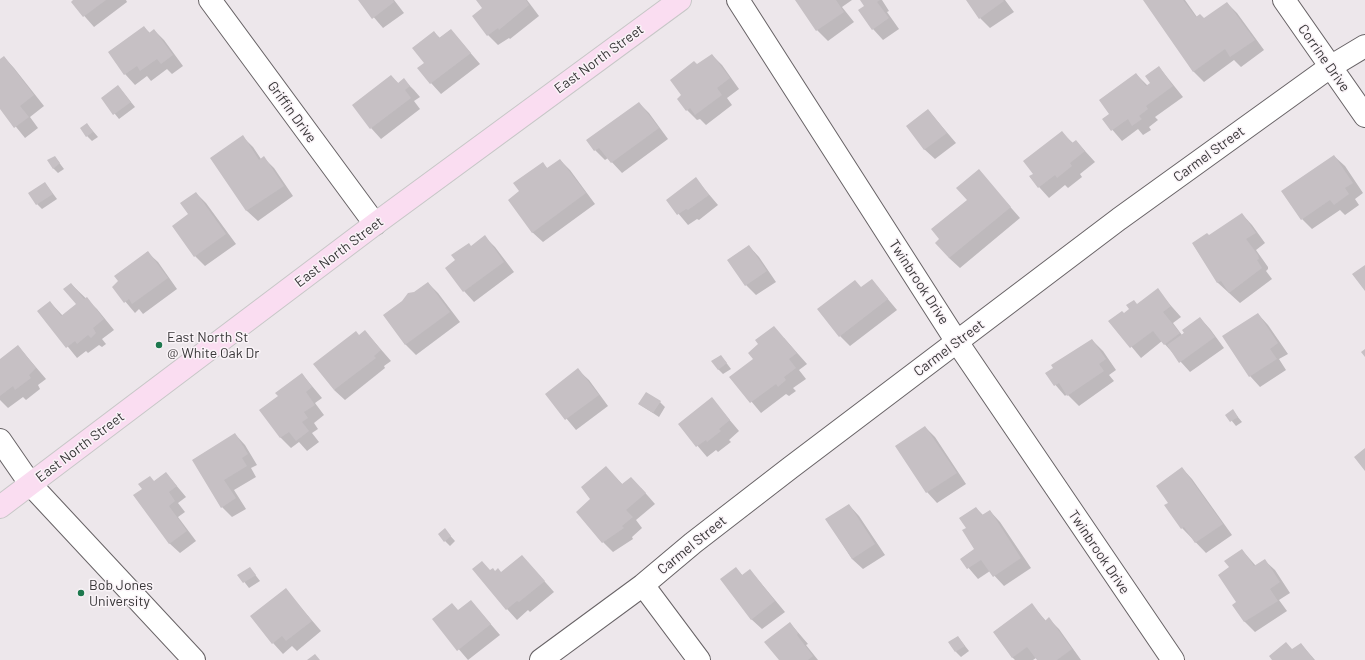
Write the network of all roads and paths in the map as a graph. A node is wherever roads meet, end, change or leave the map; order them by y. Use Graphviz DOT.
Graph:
graph roads {
  1 [pos="210,0"];
  2 [pos="680,0"];
  3 [pos="738,0"];
  4 [pos="1284,0"];
  5 [pos="1365,46"];
  6 [pos="1330,67"];
  7 [pos="1365,116"];
  8 [pos="374,224"];
  9 [pos="957,342"];
  10 [pos="0,440"];
  11 [pos="30,484"];
  12 [pos="0,507"];
  13 [pos="644,585"];
  14 [pos="194,660"];
  15 [pos="541,660"];
  16 [pos="699,660"];
  17 [pos="1173,660"];
  1 -- 8 [label="street, Griffin Drive"];
  2 -- 8 [label="main road, East North Street"];
  3 -- 9 [label="street, Twinbrook Drive"];
  4 -- 6 [label="street, Corrine Drive"];
  5 -- 6 [label="street, Carmel Street"];
  6 -- 7 [label="street, Corrine Drive"];
  6 -- 9 [label="street, Carmel Street"];
  8 -- 11 [label="main road, East North Street"];
  9 -- 13 [label="street, Carmel Street"];
  9 -- 17 [label="street, Twinbrook Drive"];
  10 -- 11 [label="street"];
  11 -- 12 [label="main road, East North Street"];
  11 -- 14 [label="street"];
  13 -- 15 [label="street, Carmel Street"];
  13 -- 16 [label="street"];
}
